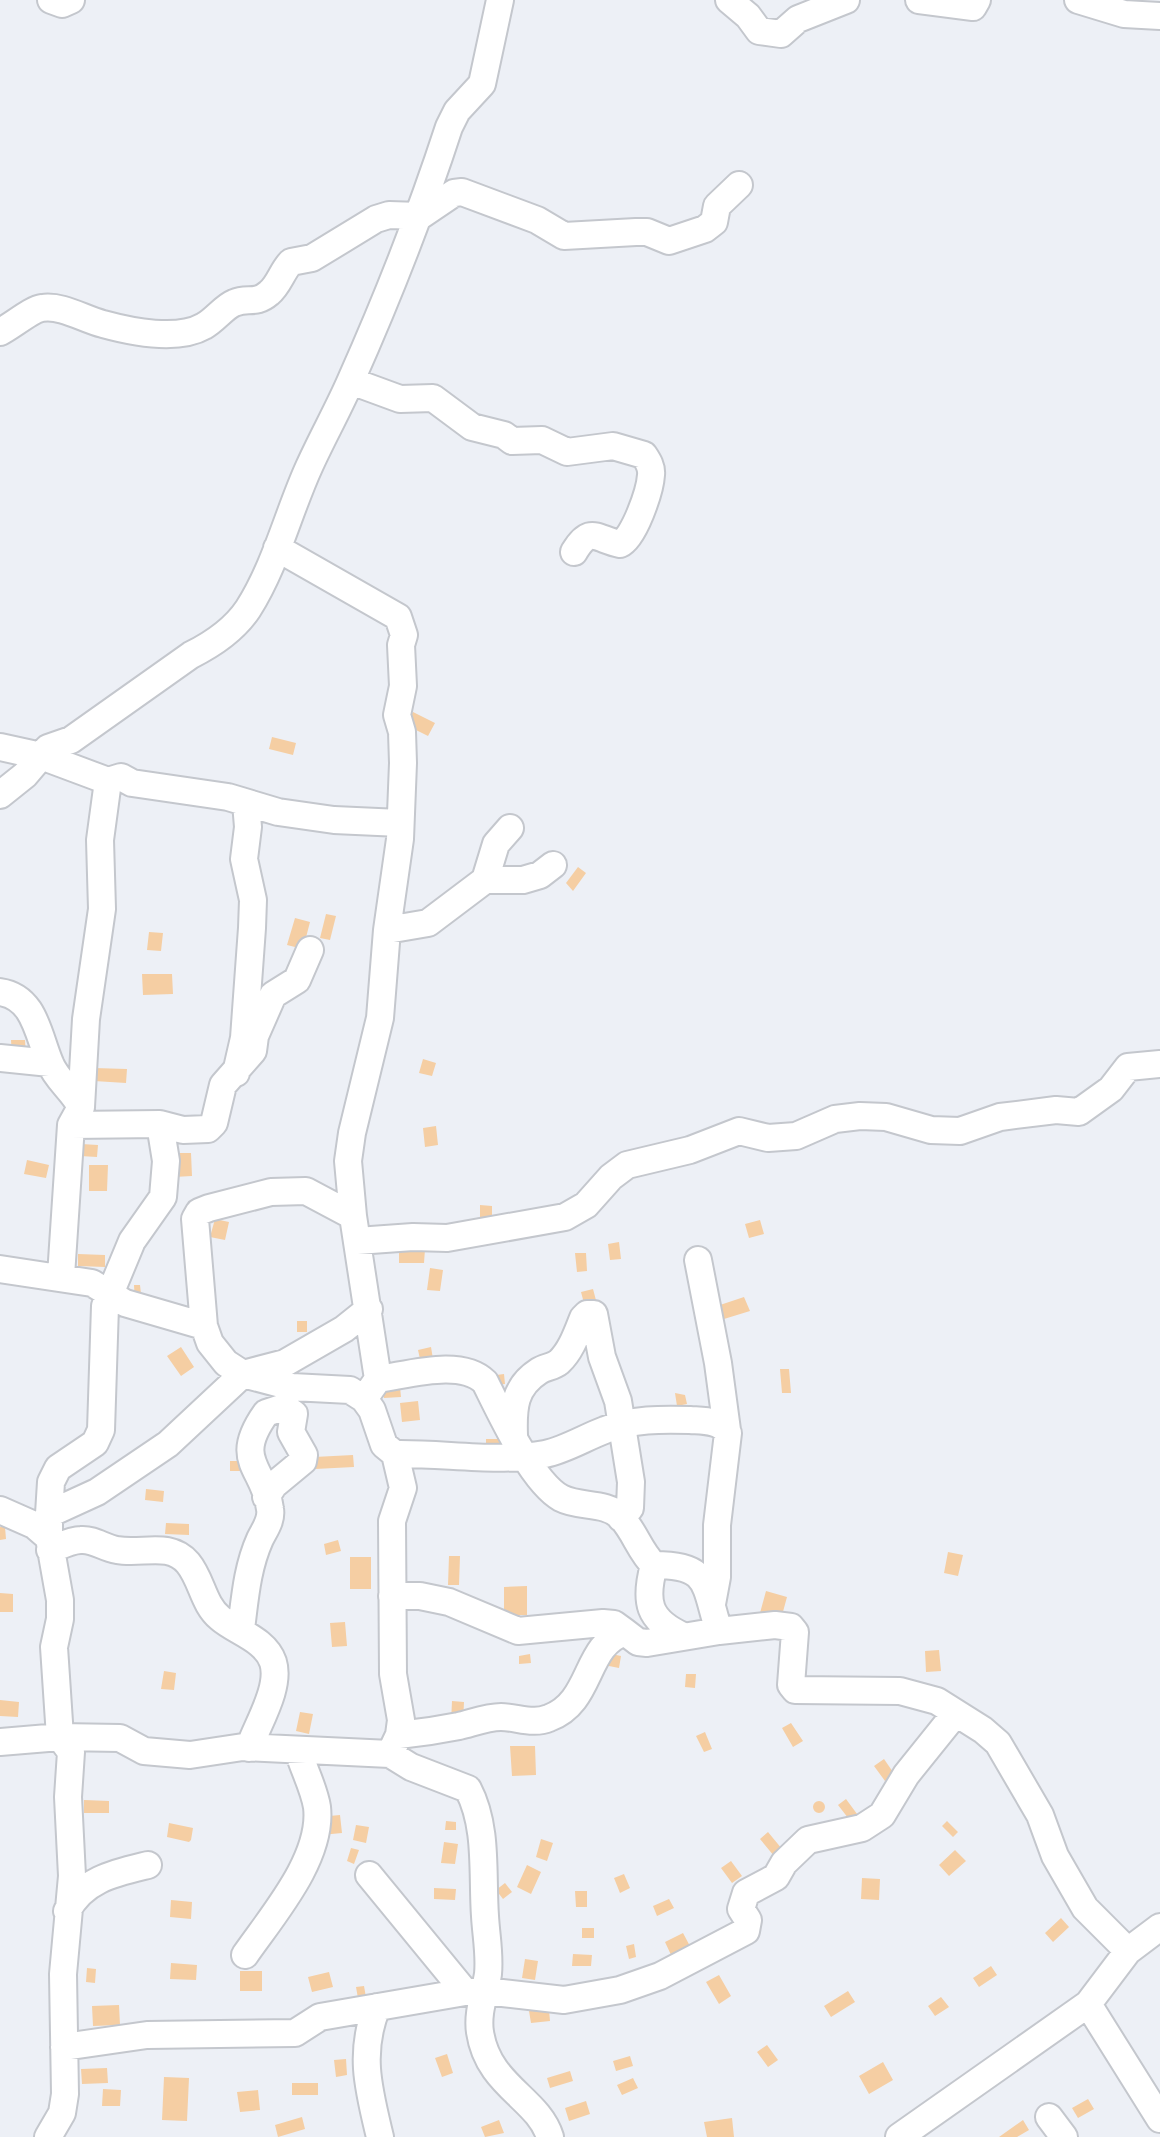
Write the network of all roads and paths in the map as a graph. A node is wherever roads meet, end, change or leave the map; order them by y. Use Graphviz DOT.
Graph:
graph roads {
  1 [pos="51,0"];
  2 [pos="71,0"];
  3 [pos="500,0"];
  4 [pos="729,0"];
  5 [pos="846,0"];
  6 [pos="919,0"];
  7 [pos="977,0"];
  8 [pos="1077,0"];
  9 [pos="1160,16"];
  10 [pos="739,185"];
  11 [pos="420,216"];
  12 [pos="0,331"];
  13 [pos="351,381"];
  14 [pos="277,548"];
  15 [pos="574,552"];
  16 [pos="0,747"];
  17 [pos="41,756"];
  18 [pos="108,781"];
  19 [pos="0,795"];
  20 [pos="247,815"];
  21 [pos="400,823"];
  22 [pos="510,828"];
  23 [pos="553,865"];
  24 [pos="485,880"];
  25 [pos="387,930"];
  26 [pos="310,950"];
  27 [pos="0,992"];
  28 [pos="0,1058"];
  29 [pos="50,1063"];
  30 [pos="1160,1064"];
  31 [pos="236,1073"];
  32 [pos="76,1116"];
  33 [pos="160,1124"];
  34 [pos="355,1228"];
  35 [pos="698,1259"];
  36 [pos="0,1269"];
  37 [pos="61,1276"];
  38 [pos="110,1292"];
  39 [pos="369,1309"];
  40 [pos="204,1326"];
  41 [pos="243,1374"];
  42 [pos="371,1389"];
  43 [pos="621,1426"];
  44 [pos="727,1430"];
  45 [pos="519,1446"];
  46 [pos="395,1454"];
  47 [pos="267,1497"];
  48 [pos="0,1510"];
  49 [pos="621,1518"];
  50 [pos="49,1534"];
  51 [pos="654,1565"];
  52 [pos="392,1596"];
  53 [pos="715,1619"];
  54 [pos="241,1629"];
  55 [pos="625,1632"];
  56 [pos="683,1636"];
  57 [pos="955,1714"];
  58 [pos="60,1737"];
  59 [pos="0,1742"];
  60 [pos="395,1744"];
  61 [pos="249,1748"];
  62 [pos="298,1750"];
  63 [pos="148,1865"];
  64 [pos="369,1875"];
  65 [pos="67,1912"];
  66 [pos="1160,1927"];
  67 [pos="1128,1951"];
  68 [pos="244,1955"];
  69 [pos="475,1992"];
  70 [pos="1088,2004"];
  71 [pos="377,2007"];
  72 [pos="64,2046"];
  73 [pos="1160,2119"];
  74 [pos="48,2137"];
  75 [pos="380,2137"];
  76 [pos="550,2137"];
  77 [pos="899,2137"];
  1 -- 2 [label="street"];
  3 -- 11 [label="street"];
  4 -- 5 [label="street"];
  6 -- 7 [label="street"];
  8 -- 9 [label="street"];
  10 -- 11 [label="street"];
  11 -- 12 [label="street"];
  11 -- 13 [label="street"];
  13 -- 14 [label="street"];
  13 -- 15 [label="street"];
  14 -- 17 [label="street"];
  14 -- 21 [label="street"];
  16 -- 17 [label="street"];
  17 -- 18 [label="street"];
  17 -- 19 [label="street"];
  18 -- 20 [label="street"];
  18 -- 32 [label="street"];
  20 -- 21 [label="street"];
  20 -- 31 [label="street"];
  21 -- 25 [label="street"];
  22 -- 24 [label="street"];
  23 -- 24 [label="street"];
  24 -- 25 [label="street"];
  25 -- 34 [label="street"];
  26 -- 31 [label="street"];
  27 -- 29 [label="street"];
  28 -- 29 [label="street"];
  29 -- 32 [label="street"];
  30 -- 34 [label="street"];
  31 -- 33 [label="street"];
  32 -- 33 [label="street"];
  32 -- 37 [label="street"];
  33 -- 38 [label="street"];
  34 -- 39 [label="street"];
  34 -- 40 [label="street"];
  35 -- 44 [label="street"];
  36 -- 37 [label="street"];
  37 -- 38 [label="street"];
  38 -- 40 [label="street"];
  38 -- 50 [label="street"];
  39 -- 41 [label="street"];
  39 -- 42 [label="street"];
  40 -- 41 [label="street"];
  41 -- 42 [label="street"];
  41 -- 50 [label="street"];
  42 -- 45 [label="street"];
  42 -- 46 [label="street"];
  43 -- 44 [label="street"];
  43 -- 45 [label="street"];
  43 -- 45 [label="street"];
  43 -- 49 [label="street"];
  44 -- 53 [label="street"];
  45 -- 46 [label="street"];
  45 -- 49 [label="street"];
  46 -- 52 [label="street"];
  47 -- 54 [label="street"];
  48 -- 50 [label="street"];
  49 -- 51 [label="street"];
  50 -- 54 [label="street"];
  50 -- 58 [label="street"];
  51 -- 53 [label="street"];
  51 -- 56 [label="street"];
  52 -- 55 [label="street"];
  52 -- 60 [label="street"];
  53 -- 56 [label="street"];
  53 -- 57 [label="street"];
  54 -- 61 [label="street"];
  55 -- 56 [label="street"];
  55 -- 60 [label="street"];
  57 -- 67 [label="street"];
  57 -- 69 [label="street"];
  58 -- 59 [label="street"];
  58 -- 61 [label="street"];
  58 -- 65 [label="street"];
  60 -- 62 [label="street"];
  60 -- 69 [label="street"];
  61 -- 62 [label="street"];
  62 -- 68 [label="street"];
  63 -- 65 [label="street"];
  64 -- 69 [label="street"];
  65 -- 72 [label="street"];
  66 -- 67 [label="street"];
  67 -- 70 [label="street"];
  69 -- 71 [label="street"];
  69 -- 76 [label="street"];
  70 -- 73 [label="street"];
  70 -- 77 [label="street"];
  71 -- 72 [label="street"];
  71 -- 75 [label="street"];
  72 -- 74 [label="street"];
}
